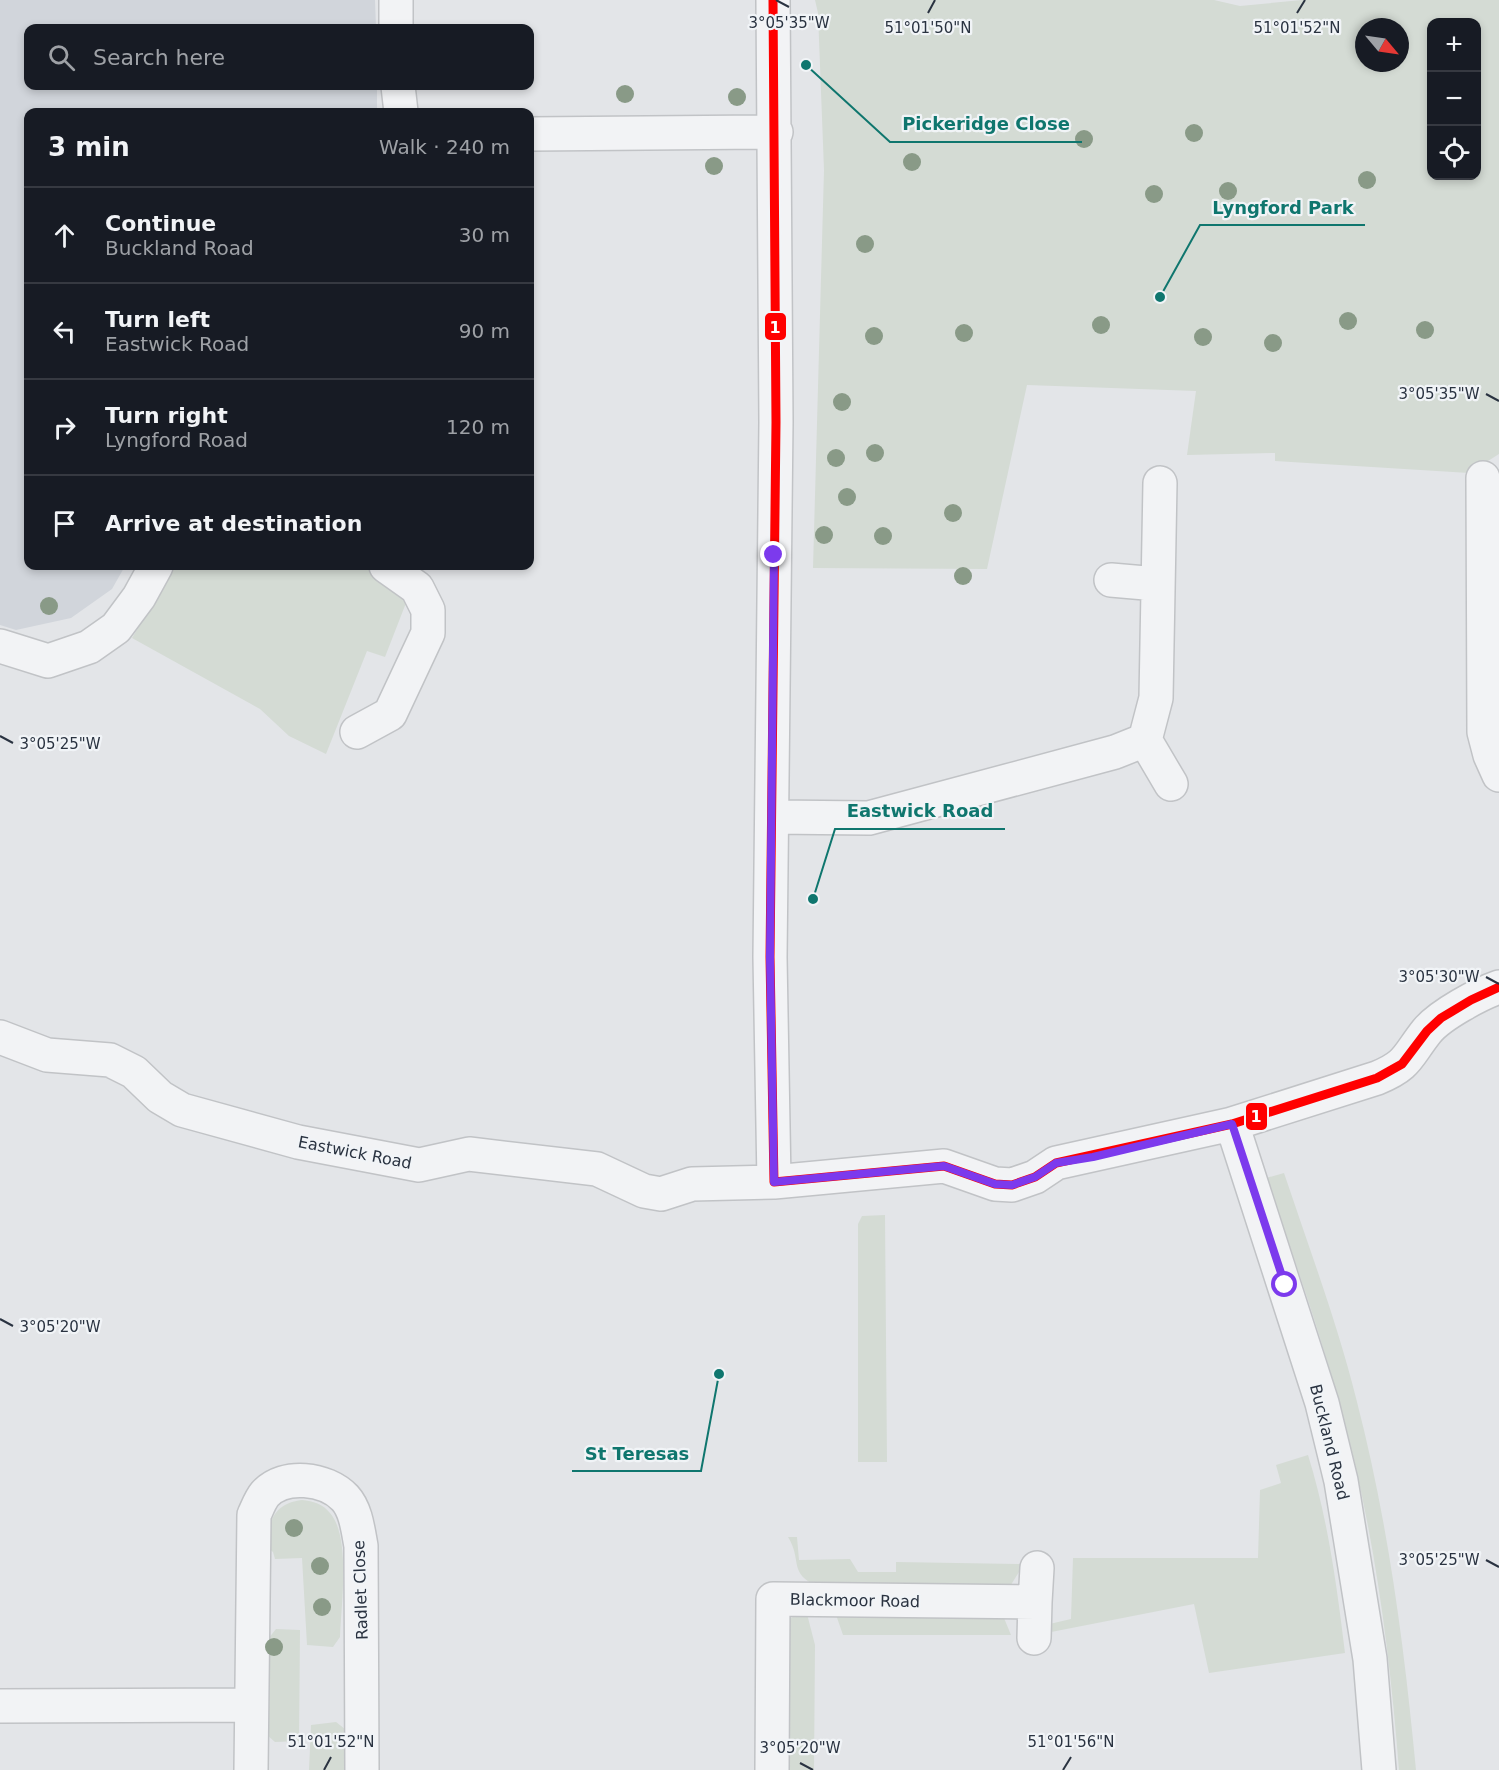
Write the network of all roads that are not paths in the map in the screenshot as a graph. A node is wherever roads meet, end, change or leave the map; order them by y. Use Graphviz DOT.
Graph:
graph roads {
  1 [pos="396,0"];
  2 [pos="773,0"];
  3 [pos="396,24"];
  4 [pos="398,90"];
  5 [pos="400,108"];
  6 [pos="776,132"];
  7 [pos="534,134"];
  8 [pos="1483,478"];
  9 [pos="1160,483"];
  10 [pos="1492,515"];
  11 [pos="154,570"];
  12 [pos="392,570"];
  13 [pos="1111,580"];
  14 [pos="1157,584"];
  15 [pos="0,646"];
  16 [pos="357,732"];
  17 [pos="1146,740"];
  18 [pos="1499,775"];
  19 [pos="1171,784"];
  20 [pos="773,817"];
  21 [pos="1499,987"];
  22 [pos="0,1037"];
  23 [pos="1232,1124"];
  24 [pos="774,1182"];
  25 [pos="1037,1568"];
  26 [pos="1035,1602"];
  27 [pos="1034,1638"];
  28 [pos="0,1706"];
  29 [pos="251,1706"];
  30 [pos="251,1770"];
  31 [pos="362,1770"];
  32 [pos="772,1770"];
  33 [pos="1379,1770"];
  1 -- 3 [label="street"];
  2 -- 6 [label="street"];
  4 -- 5 [label="street"];
  6 -- 7 [label="street"];
  6 -- 20 [label="street"];
  8 -- 10 [label="street"];
  9 -- 14 [label="street"];
  10 -- 18 [label="street"];
  11 -- 15 [label="street"];
  12 -- 16 [label="street"];
  13 -- 14 [label="street"];
  14 -- 17 [label="street"];
  17 -- 19 [label="street"];
  17 -- 20 [label="street"];
  20 -- 24 [label="street"];
  21 -- 23 [label="street, Eastwick Road"];
  22 -- 24 [label="street, Eastwick Road"];
  23 -- 24 [label="street, Eastwick Road"];
  23 -- 33 [label="street, Buckland Road"];
  25 -- 26 [label="street"];
  26 -- 27 [label="street"];
  26 -- 32 [label="street, Blackmoor Road"];
  28 -- 29 [label="street"];
  29 -- 30 [label="street, Radlet Close"];
  29 -- 31 [label="street, Radlet Close"];
}
